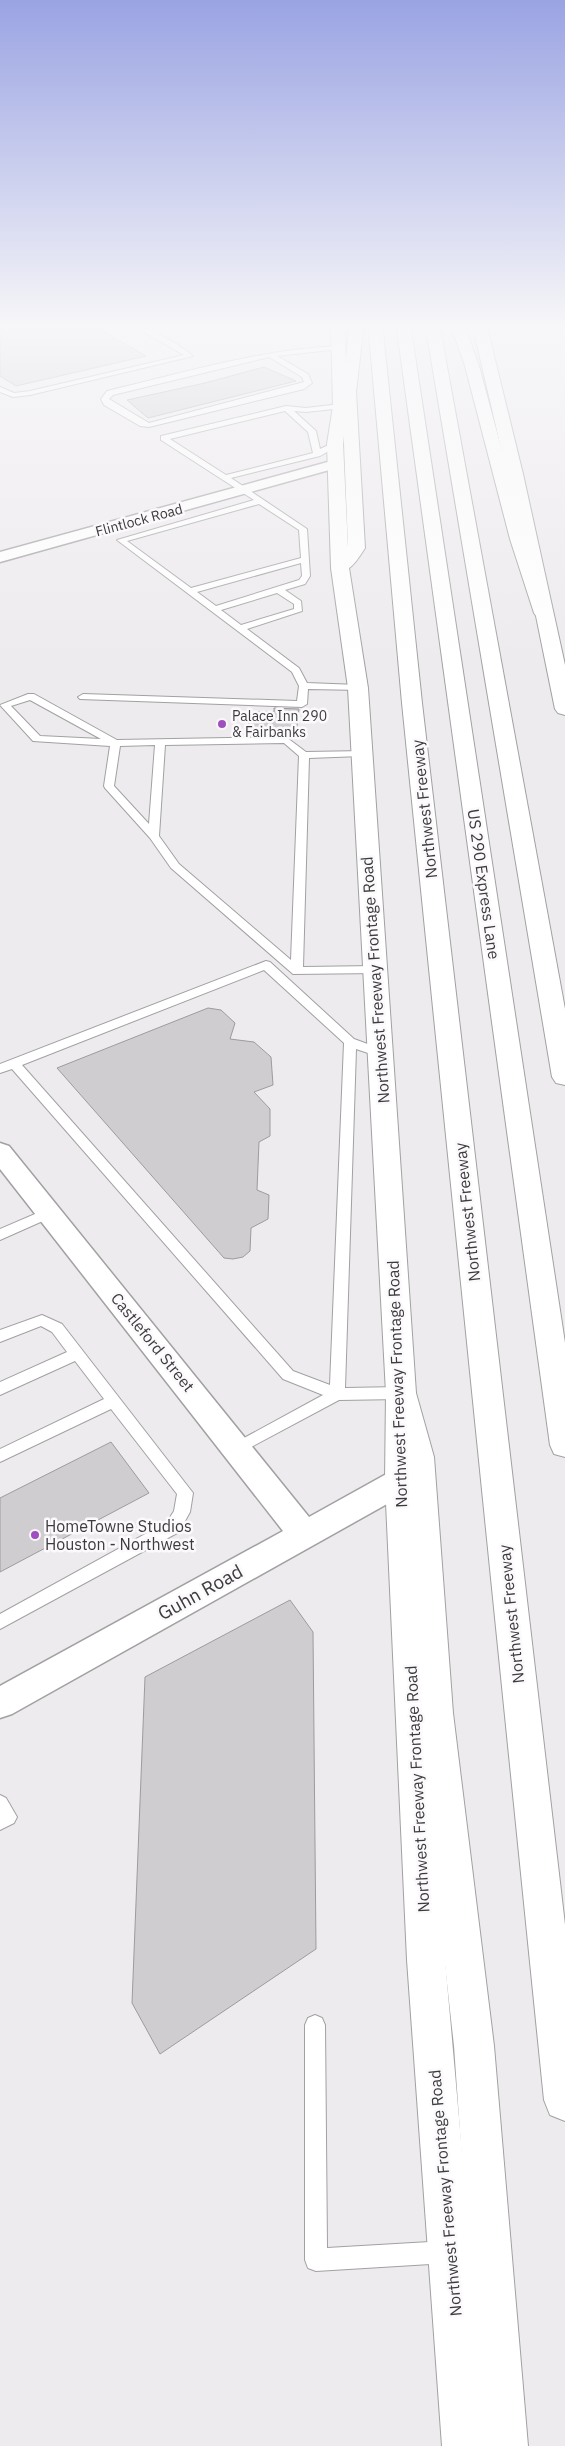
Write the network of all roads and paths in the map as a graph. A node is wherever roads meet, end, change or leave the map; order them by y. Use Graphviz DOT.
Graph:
graph roads {
  1 [pos="167,437"];
  2 [pos="313,437"];
  3 [pos="336,437"];
  4 [pos="352,437"];
  5 [pos="386,437"];
  6 [pos="419,437"];
  7 [pos="452,437"];
  8 [pos="491,437"];
  9 [pos="506,437"];
  10 [pos="335,444"];
  11 [pos="317,454"];
  12 [pos="335,464"];
  13 [pos="223,478"];
  14 [pos="245,490"];
  15 [pos="261,501"];
  16 [pos="119,525"];
  17 [pos="134,536"];
  18 [pos="0,557"];
  19 [pos="305,559"];
  20 [pos="340,568"];
  21 [pos="279,590"];
  22 [pos="191,591"];
  23 [pos="216,610"];
  24 [pos="543,613"];
  25 [pos="241,628"];
  26 [pos="304,686"];
  27 [pos="358,688"];
  28 [pos="84,697"];
  29 [pos="565,709"];
  30 [pos="160,742"];
  31 [pos="115,743"];
  32 [pos="361,753"];
  33 [pos="304,755"];
  34 [pos="154,836"];
  35 [pos="375,970"];
  36 [pos="297,971"];
  37 [pos="350,1042"];
  38 [pos="380,1052"];
  39 [pos="14,1064"];
  40 [pos="0,1069"];
  41 [pos="565,1076"];
  42 [pos="0,1152"];
  43 [pos="49,1213"];
  44 [pos="0,1235"];
  45 [pos="0,1336"];
  46 [pos="77,1354"];
  47 [pos="0,1389"];
  48 [pos="401,1393"];
  49 [pos="337,1394"];
  50 [pos="114,1401"];
  51 [pos="565,1444"];
  52 [pos="238,1448"];
  53 [pos="0,1456"];
  54 [pos="401,1481"];
  55 [pos="304,1534"];
  56 [pos="0,1622"];
  57 [pos="0,1703"];
  58 [pos="0,1804"];
  59 [pos="0,1821"];
  60 [pos="315,2025"];
  61 [pos="565,2100"];
  62 [pos="450,2252"];
  63 [pos="465,2446"];
  64 [pos="505,2446"];
  1 -- 13 [label="lane"];
  2 -- 11 [label="lane"];
  3 -- 10 [label="main road, Northwest Freeway Frontage Road"];
  4 -- 20 [label="main road"];
  5 -- 61 [label="main road, Northwest Freeway"];
  6 -- 51 [label="main road, US 290 Express Lane"];
  7 -- 41 [label="main road"];
  8 -- 24 [label="main road"];
  9 -- 24 [label="main road"];
  10 -- 11 [label="lane"];
  10 -- 12 [label="main road, Northwest Freeway Frontage Road"];
  11 -- 13 [label="lane"];
  12 -- 14 [label="street, Flintlock Road"];
  12 -- 20 [label="main road, Northwest Freeway Frontage Road"];
  13 -- 14 [label="lane"];
  14 -- 15 [label="lane"];
  14 -- 16 [label="street, Flintlock Road"];
  15 -- 17 [label="lane"];
  15 -- 19 [label="lane"];
  16 -- 17 [label="lane"];
  16 -- 18 [label="street, Flintlock Road"];
  17 -- 22 [label="lane"];
  19 -- 21 [label="lane"];
  19 -- 22 [label="lane"];
  20 -- 27 [label="main road, Northwest Freeway Frontage Road"];
  21 -- 23 [label="lane"];
  21 -- 25 [label="lane"];
  22 -- 23 [label="lane"];
  23 -- 25 [label="lane"];
  24 -- 29 [label="main road"];
  25 -- 26 [label="lane"];
  26 -- 27 [label="lane"];
  26 -- 28 [label="lane"];
  27 -- 32 [label="main road, Northwest Freeway Frontage Road"];
  30 -- 31 [label="lane"];
  30 -- 33 [label="lane"];
  30 -- 34 [label="lane"];
  31 -- 31 [label="lane"];
  31 -- 34 [label="lane"];
  32 -- 33 [label="lane"];
  32 -- 35 [label="main road, Northwest Freeway Frontage Road"];
  33 -- 36 [label="lane"];
  34 -- 36 [label="lane"];
  35 -- 36 [label="lane"];
  35 -- 38 [label="main road, Northwest Freeway Frontage Road"];
  37 -- 38 [label="lane"];
  37 -- 39 [label="lane"];
  37 -- 49 [label="lane"];
  38 -- 48 [label="main road, Northwest Freeway Frontage Road"];
  39 -- 40 [label="lane"];
  39 -- 49 [label="lane"];
  42 -- 43 [label="street, Castleford Street"];
  43 -- 44 [label="lane"];
  43 -- 52 [label="street, Castleford Street"];
  45 -- 46 [label="lane"];
  46 -- 47 [label="lane"];
  46 -- 50 [label="lane"];
  48 -- 49 [label="lane"];
  48 -- 54 [label="main road, Northwest Freeway Frontage Road"];
  48 -- 64 [label="main road"];
  49 -- 52 [label="lane"];
  50 -- 53 [label="lane"];
  50 -- 56 [label="lane"];
  52 -- 55 [label="street, Castleford Street"];
  54 -- 55 [label="street, Guhn Road"];
  54 -- 62 [label="main road, Northwest Freeway Frontage Road"];
  55 -- 57 [label="street, Guhn Road"];
  58 -- 59 [label="lane"];
  60 -- 62 [label="lane"];
  62 -- 63 [label="main road, Northwest Freeway Frontage Road"];
}
